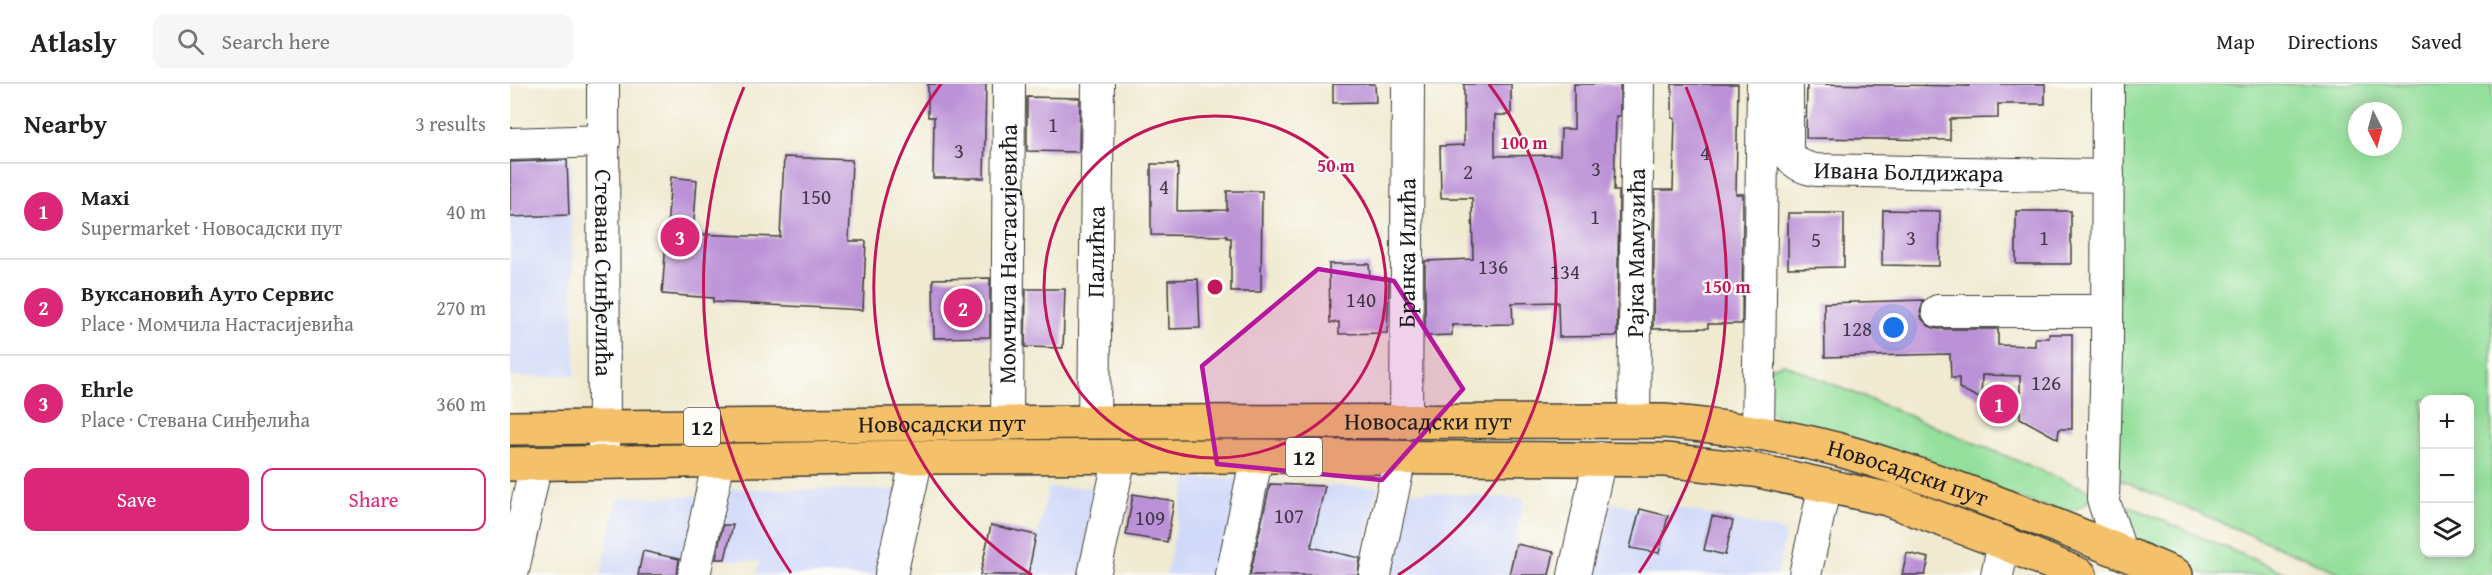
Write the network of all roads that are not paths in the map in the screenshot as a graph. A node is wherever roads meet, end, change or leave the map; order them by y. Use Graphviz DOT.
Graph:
graph roads {
  1 [pos="603,84"];
  2 [pos="1009,84"];
  3 [pos="1098,84"];
  4 [pos="1408,84"];
  5 [pos="1638,84"];
  6 [pos="1763,84"];
  7 [pos="1787,84"];
  8 [pos="2108,84"];
  9 [pos="604,141"];
  10 [pos="510,144"];
  11 [pos="2108,176"];
  12 [pos="1938,310"];
  13 [pos="2107,311"];
  14 [pos="1634,421"];
  15 [pos="1094,422"];
  16 [pos="1406,423"];
  17 [pos="1007,424"];
  18 [pos="510,428"];
  19 [pos="604,428"];
  20 [pos="1758,434"];
  21 [pos="1257,456"];
  22 [pos="917,457"];
  23 [pos="1120,457"];
  24 [pos="1400,458"];
  25 [pos="1600,458"];
  26 [pos="719,460"];
  27 [pos="604,461"];
  28 [pos="523,463"];
  29 [pos="1825,484"];
  30 [pos="2103,499"];
  31 [pos="2068,531"];
  32 [pos="2004,543"];
  33 [pos="2120,551"];
  34 [pos="512,575"];
  35 [pos="694,575"];
  36 [pos="891,575"];
  37 [pos="1094,575"];
  38 [pos="1232,575"];
  39 [pos="1375,575"];
  40 [pos="1574,575"];
  41 [pos="1805,575"];
  42 [pos="1996,575"];
  43 [pos="2080,575"];
  44 [pos="2176,575"];
  1 -- 9 [label="street, Стевана Синђелића"];
  2 -- 17 [label="street, Момчила Настасијевића"];
  3 -- 15 [label="street, Палићка"];
  4 -- 16 [label="street, Бранка Илића"];
  5 -- 14 [label="street, Рајка Мамузића"];
  6 -- 20 [label="street"];
  7 -- 11 [label="street, Ивана Болдижара"];
  8 -- 11 [label="street"];
  9 -- 10 [label="street"];
  9 -- 19 [label="street, Стевана Синђелића"];
  11 -- 13 [label="street"];
  12 -- 13 [label="street"];
  13 -- 30 [label="street"];
  14 -- 16 [label="main road, Новосадски пут / 12"];
  14 -- 20 [label="main road, Новосадски пут / 12"];
  15 -- 16 [label="main road, Новосадски пут / 12"];
  15 -- 17 [label="main road, Новосадски пут / 12"];
  17 -- 19 [label="main road, Новосадски пут / 12"];
  18 -- 19 [label="main road, Новосадски пут / 12"];
  19 -- 27 [label="street, Стевана Синђелића"];
  20 -- 31 [label="main road, Новосадски пут / 12"];
  21 -- 23 [label="main road, Новосадски пут / 12"];
  21 -- 24 [label="main road, Новосадски пут / 12"];
  21 -- 38 [label="street"];
  22 -- 23 [label="main road, Новосадски пут / 12"];
  22 -- 26 [label="main road, Новосадски пут / 12"];
  22 -- 36 [label="street"];
  23 -- 37 [label="street"];
  24 -- 25 [label="main road, Новосадски пут / 12"];
  24 -- 39 [label="street"];
  25 -- 29 [label="main road, Новосадски пут / 12"];
  25 -- 40 [label="street"];
  26 -- 27 [label="main road, Новосадски пут / 12"];
  26 -- 35 [label="street"];
  27 -- 28 [label="main road, Новосадски пут / 12"];
  28 -- 34 [label="street"];
  29 -- 32 [label="main road, Новосадски пут / 12"];
  29 -- 41 [label="street"];
  30 -- 31 [label="street"];
  30 -- 33 [label="street"];
  31 -- 33 [label="main road, Новосадски пут / 12"];
  32 -- 42 [label="street"];
  32 -- 43 [label="main road, Новосадски пут / 12"];
  33 -- 44 [label="main road, Новосадски пут / 12"];
}
